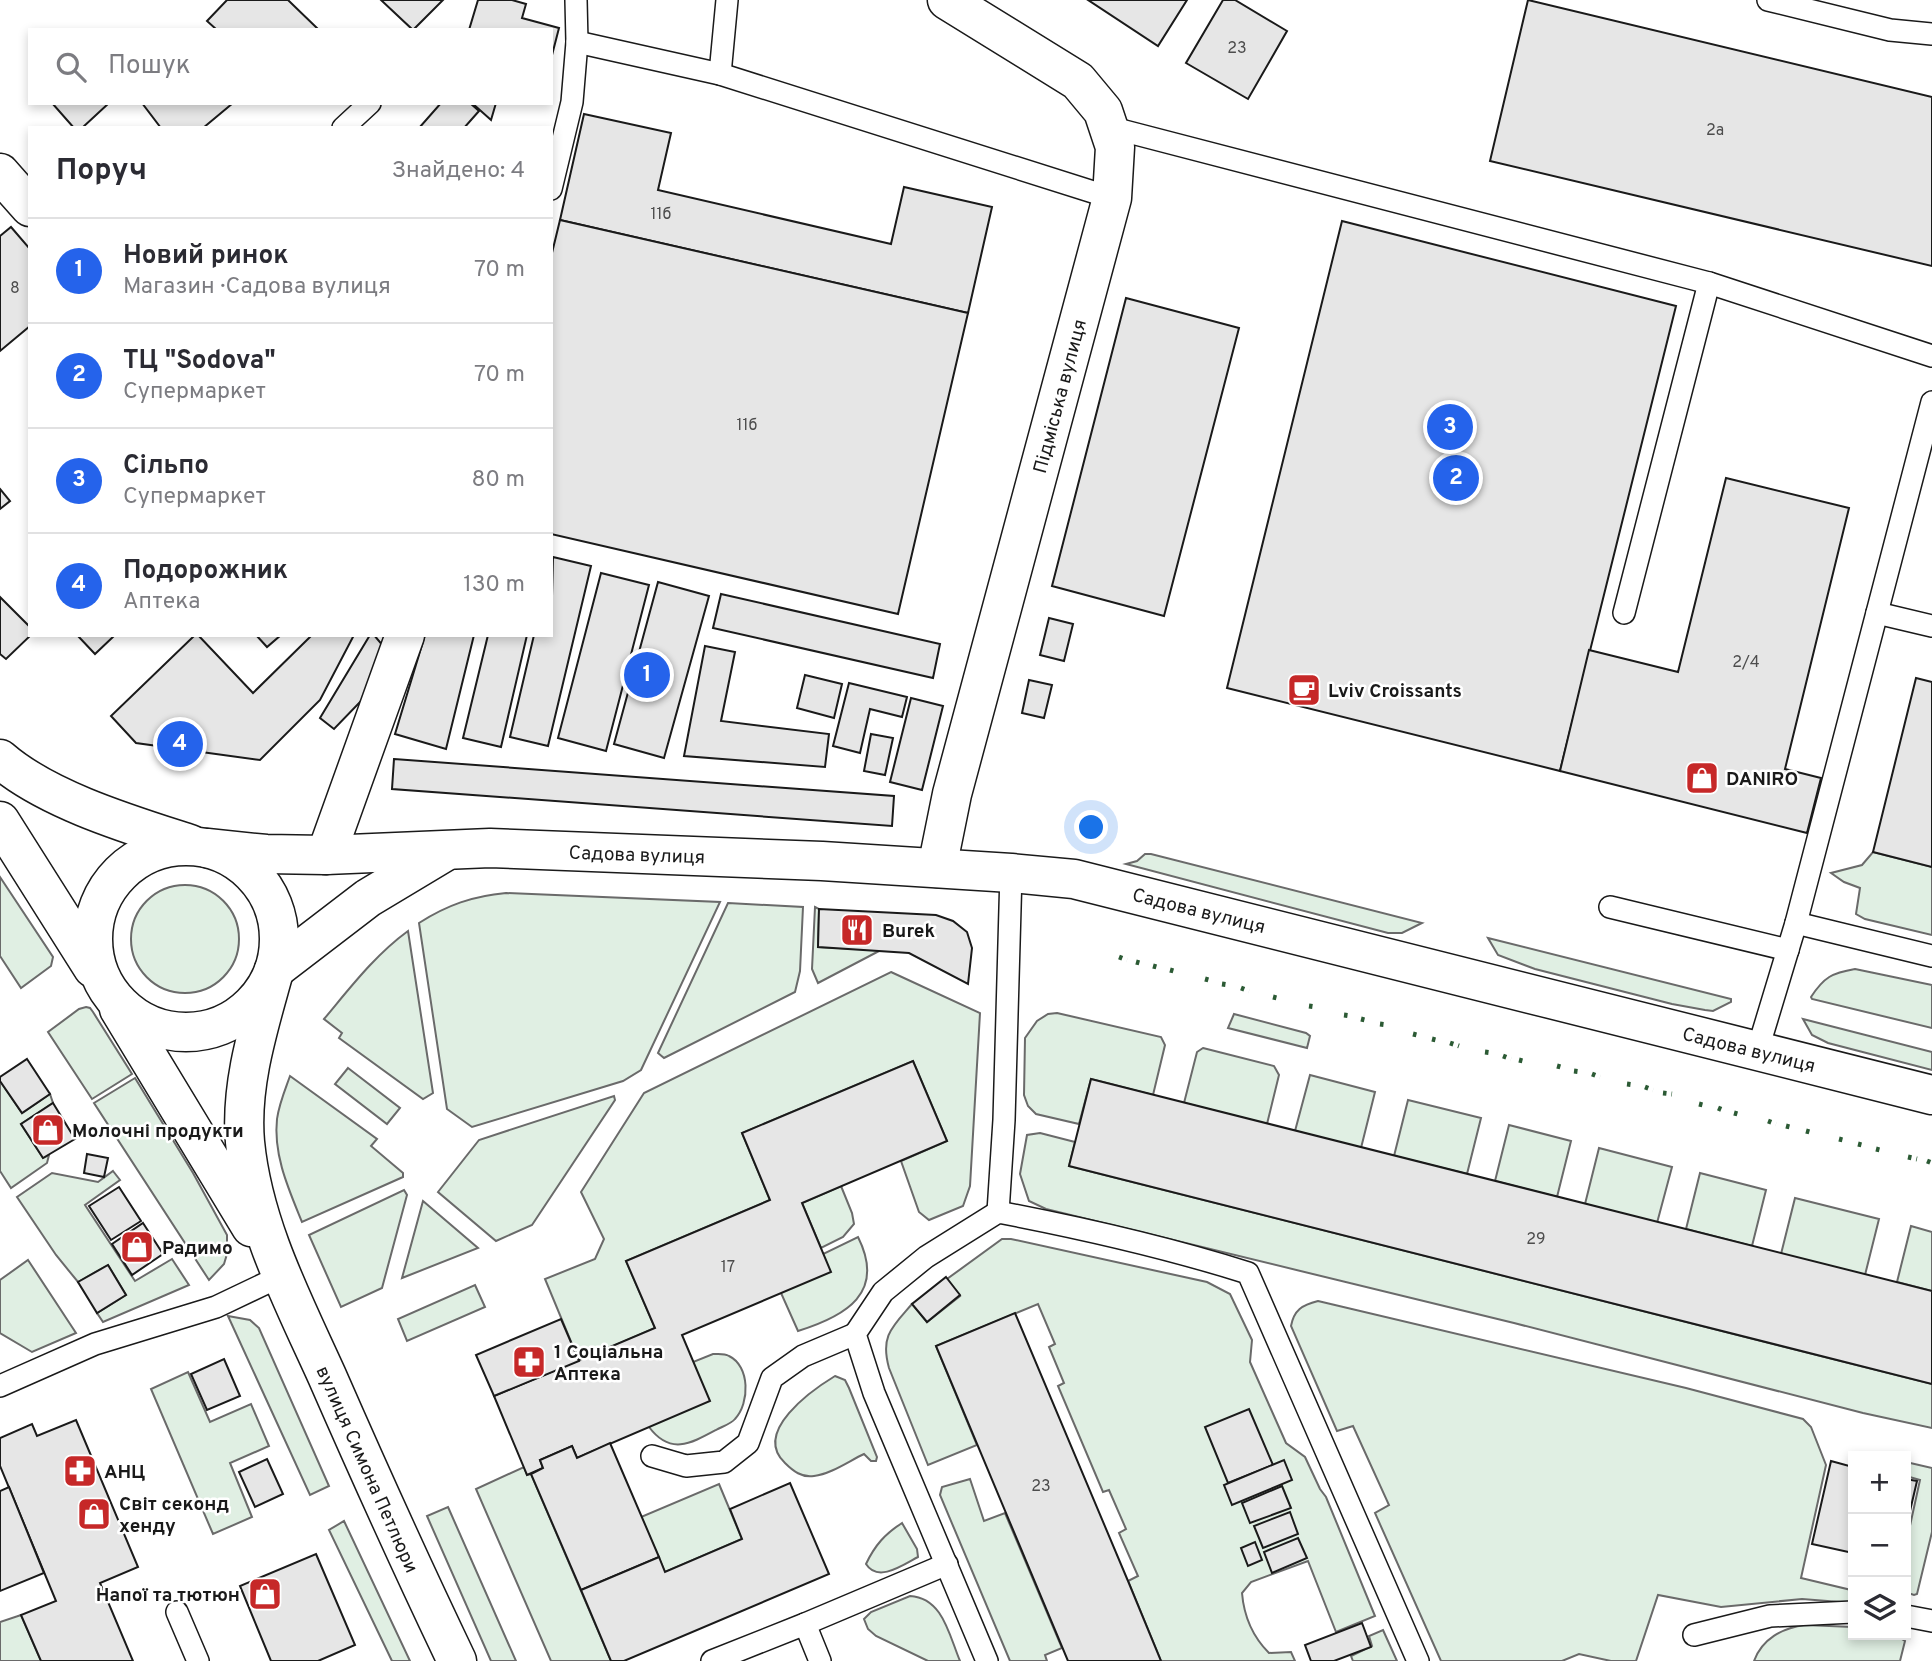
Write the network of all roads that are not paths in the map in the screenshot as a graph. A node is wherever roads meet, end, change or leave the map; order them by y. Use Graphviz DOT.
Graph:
graph roads {
  1 [pos="576,0"];
  2 [pos="727,0"];
  3 [pos="947,0"];
  4 [pos="1768,0"];
  5 [pos="1932,34"];
  6 [pos="577,42"];
  7 [pos="720,74"];
  8 [pos="368,105"];
  9 [pos="345,126"];
  10 [pos="1109,127"];
  11 [pos="0,173"];
  12 [pos="553,181"];
  13 [pos="1112,198"];
  14 [pos="28,205"];
  15 [pos="1709,283"];
  16 [pos="1932,356"];
  17 [pos="1932,402"];
  18 [pos="1624,613"];
  19 [pos="1877,613"];
  20 [pos="1932,626"];
  21 [pos="404,637"];
  22 [pos="0,759"];
  23 [pos="0,821"];
  24 [pos="201,847"];
  25 [pos="448,850"];
  26 [pos="326,855"];
  27 [pos="937,868"];
  28 [pos="1011,873"];
  29 [pos="1610,907"];
  30 [pos="1796,923"];
  31 [pos="1788,950"];
  32 [pos="1932,956"];
  33 [pos="274,973"];
  34 [pos="108,992"];
  35 [pos="1757,1052"];
  36 [pos="1932,1095"];
  37 [pos="998,1212"];
  38 [pos="281,1276"];
  39 [pos="855,1334"];
  40 [pos="0,1386"];
  41 [pos="652,1456"];
  42 [pos="947,1564"];
  43 [pos="177,1612"];
  44 [pos="1848,1612"];
  45 [pos="1911,1617"];
  46 [pos="1932,1621"];
  47 [pos="805,1624"];
  48 [pos="1694,1635"];
  49 [pos="198,1661"];
  50 [pos="457,1661"];
  51 [pos="712,1661"];
  52 [pos="820,1661"];
  53 [pos="987,1661"];
  54 [pos="1418,1661"];
  1 -- 6 [label="lane"];
  2 -- 7 [label="lane"];
  3 -- 10 [label="street, Підміська вулиця"];
  4 -- 5 [label="lane"];
  6 -- 7 [label="lane"];
  6 -- 12 [label="lane"];
  7 -- 13 [label="lane"];
  8 -- 9 [label="lane"];
  10 -- 13 [label="street, Підміська вулиця"];
  10 -- 15 [label="lane"];
  11 -- 14 [label="street"];
  13 -- 27 [label="street, Підміська вулиця"];
  15 -- 16 [label="lane"];
  15 -- 18 [label="lane"];
  17 -- 19 [label="lane"];
  19 -- 20 [label="lane"];
  19 -- 30 [label="lane"];
  21 -- 26 [label="street"];
  22 -- 24 [label="street"];
  23 -- 34 [label="street, вулиця Симона Петлюри"];
  24 -- 26 [label="street, Садова вулиця"];
  24 -- 33 [label="street"];
  24 -- 34 [label="street"];
  25 -- 26 [label="street, Садова вулиця"];
  25 -- 27 [label="street, Садова вулиця"];
  25 -- 33 [label="street, Садова вулиця"];
  27 -- 28 [label="street, Садова вулиця"];
  28 -- 35 [label="street, Садова вулиця"];
  28 -- 37 [label="lane"];
  29 -- 31 [label="lane"];
  30 -- 31 [label="lane"];
  30 -- 32 [label="lane"];
  31 -- 35 [label="lane"];
  33 -- 34 [label="street"];
  33 -- 38 [label="street, вулиця Симона Петлюри"];
  34 -- 38 [label="street, вулиця Симона Петлюри"];
  35 -- 36 [label="street, Садова вулиця"];
  37 -- 39 [label="lane"];
  37 -- 54 [label="lane"];
  38 -- 40 [label="lane"];
  38 -- 50 [label="street, вулиця Симона Петлюри"];
  39 -- 41 [label="lane"];
  39 -- 42 [label="lane"];
  42 -- 47 [label="lane"];
  42 -- 53 [label="lane"];
  43 -- 49 [label="lane"];
  44 -- 48 [label="lane"];
  45 -- 46 [label="lane"];
  47 -- 51 [label="lane"];
  47 -- 52 [label="lane"];
}
